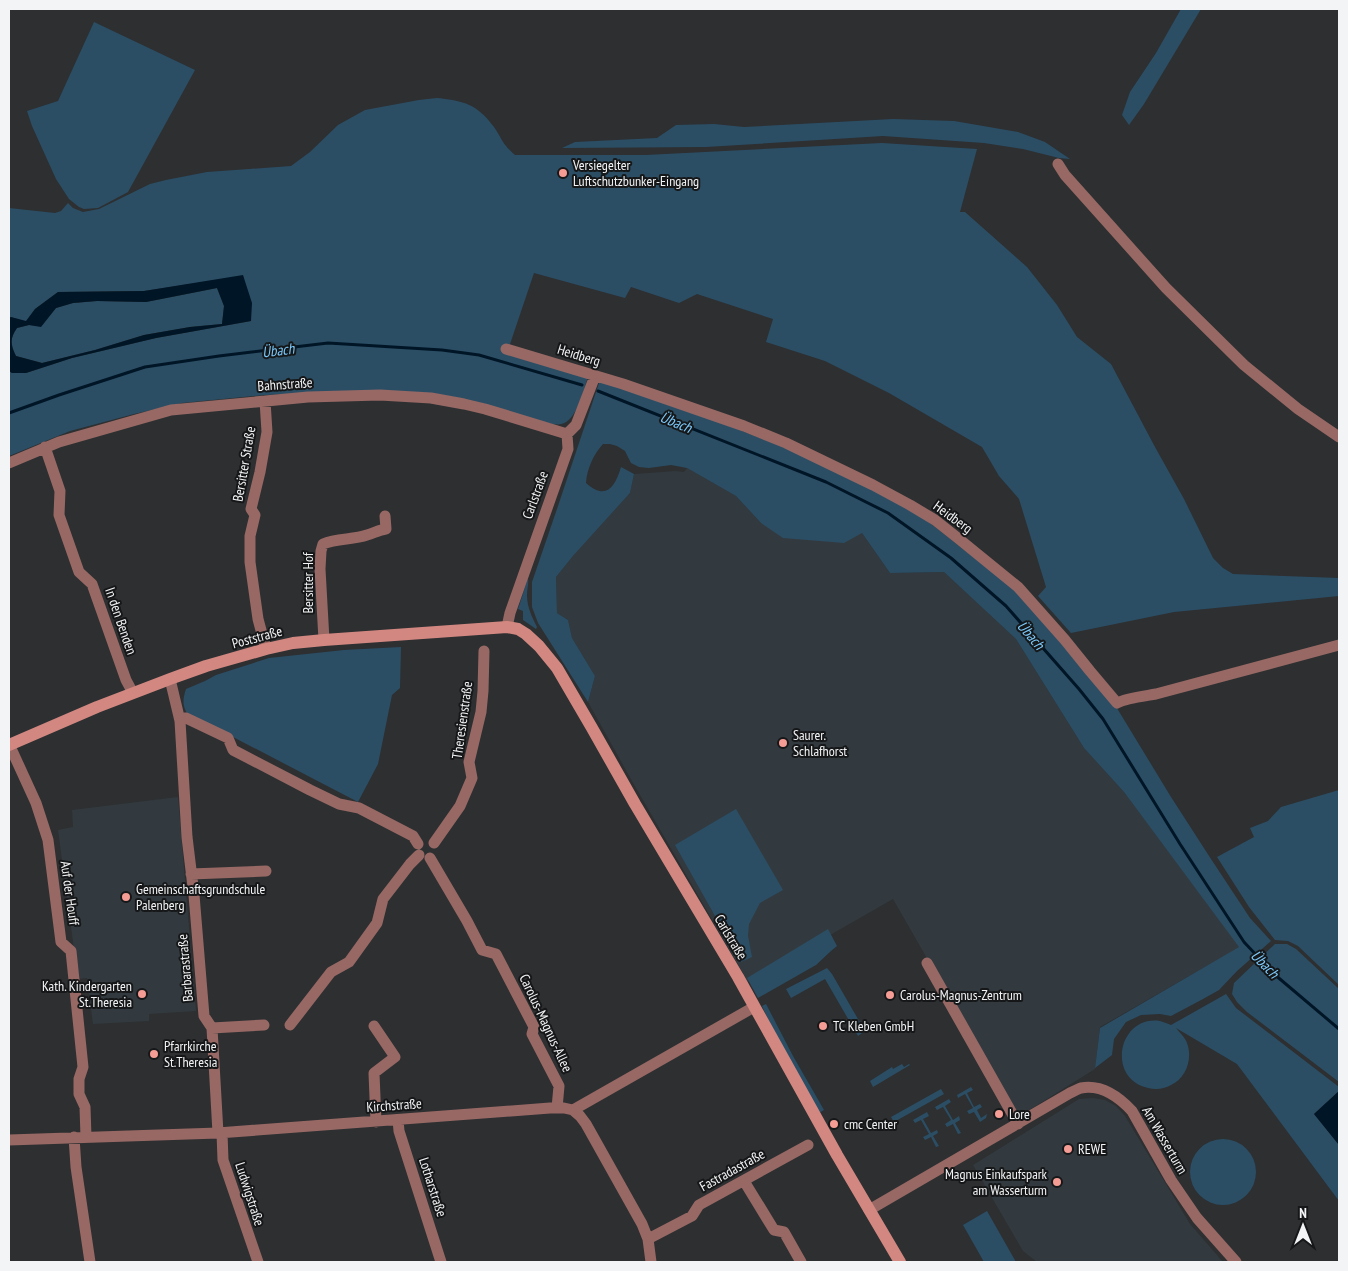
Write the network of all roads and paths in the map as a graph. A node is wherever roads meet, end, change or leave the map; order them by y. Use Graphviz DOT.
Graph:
graph roads {
  1 [pos="1058,164"];
  2 [pos="506,349"];
  3 [pos="595,376"];
  4 [pos="265,401"];
  5 [pos="567,434"];
  6 [pos="1339,437"];
  7 [pos="45,448"];
  8 [pos="9,463"];
  9 [pos="385,516"];
  10 [pos="507,628"];
  11 [pos="526,634"];
  12 [pos="324,640"];
  13 [pos="1339,645"];
  14 [pos="266,649"];
  15 [pos="484,651"];
  16 [pos="170,678"];
  17 [pos="133,693"];
  18 [pos="179,717"];
  19 [pos="9,745"];
  20 [pos="423,852"];
  21 [pos="266,871"];
  22 [pos="191,874"];
  23 [pos="927,963"];
  24 [pos="754,1007"];
  25 [pos="264,1025"];
  26 [pos="290,1025"];
  27 [pos="374,1026"];
  28 [pos="212,1028"];
  29 [pos="557,1108"];
  30 [pos="573,1110"];
  31 [pos="398,1120"];
  32 [pos="376,1122"];
  33 [pos="1018,1124"];
  34 [pos="220,1133"];
  35 [pos="86,1137"];
  36 [pos="74,1138"];
  37 [pos="9,1140"];
  38 [pos="808,1145"];
  39 [pos="744,1181"];
  40 [pos="869,1210"];
  41 [pos="648,1239"];
  42 [pos="90,1262"];
  43 [pos="258,1262"];
  44 [pos="441,1262"];
  45 [pos="651,1262"];
  46 [pos="800,1262"];
  47 [pos="900,1262"];
  48 [pos="1236,1262"];
  1 -- 6 [label="street"];
  2 -- 3 [label="street, Heidberg"];
  3 -- 5 [label="street, Carlstraße"];
  3 -- 13 [label="street, Heidberg"];
  4 -- 5 [label="street, Bahnstraße"];
  4 -- 7 [label="street, Bahnstraße"];
  4 -- 14 [label="street, Bersitter Straße"];
  5 -- 10 [label="street, Carlstraße"];
  7 -- 8 [label="street, Bahnstraße"];
  7 -- 17 [label="street, In den Benden"];
  9 -- 12 [label="street, Bersitter Hof"];
  10 -- 11 [label="main road, Poststraße"];
  10 -- 12 [label="main road, Poststraße"];
  11 -- 24 [label="main road, Carlstraße"];
  12 -- 14 [label="main road, Poststraße"];
  14 -- 16 [label="main road, Poststraße"];
  15 -- 20 [label="street, Theresienstraße"];
  16 -- 17 [label="main road, Poststraße"];
  16 -- 18 [label="street, Barbarastraße"];
  17 -- 19 [label="main road, Poststraße"];
  18 -- 20 [label="street, Carolus-Magnus-Allee"];
  18 -- 22 [label="street, Barbarastraße"];
  19 -- 35 [label="street, Auf der Houff"];
  20 -- 26 [label="street"];
  20 -- 29 [label="street, Carolus-Magnus-Allee"];
  21 -- 22 [label="street"];
  22 -- 28 [label="street, Barbarastraße"];
  23 -- 33 [label="street"];
  24 -- 30 [label="street"];
  24 -- 40 [label="main road, Carlstraße"];
  25 -- 28 [label="street"];
  27 -- 32 [label="street"];
  28 -- 34 [label="street, Barbarastraße"];
  29 -- 30 [label="street, Kirchstraße"];
  29 -- 31 [label="street, Kirchstraße"];
  30 -- 41 [label="street"];
  31 -- 32 [label="street, Kirchstraße"];
  31 -- 44 [label="street, Lotharstraße"];
  32 -- 34 [label="street, Kirchstraße"];
  33 -- 40 [label="street, Am Wasserturm"];
  33 -- 48 [label="street, Am Wasserturm"];
  34 -- 35 [label="street, Kirchstraße"];
  34 -- 43 [label="street, Ludwigstraße"];
  35 -- 36 [label="street, Kirchstraße"];
  36 -- 37 [label="street, Kirchstraße"];
  36 -- 42 [label="street"];
  38 -- 39 [label="street, Fastradastraße"];
  39 -- 41 [label="street, Fastradastraße"];
  39 -- 46 [label="street"];
  40 -- 47 [label="main road, Carlstraße"];
  41 -- 45 [label="street"];
}
